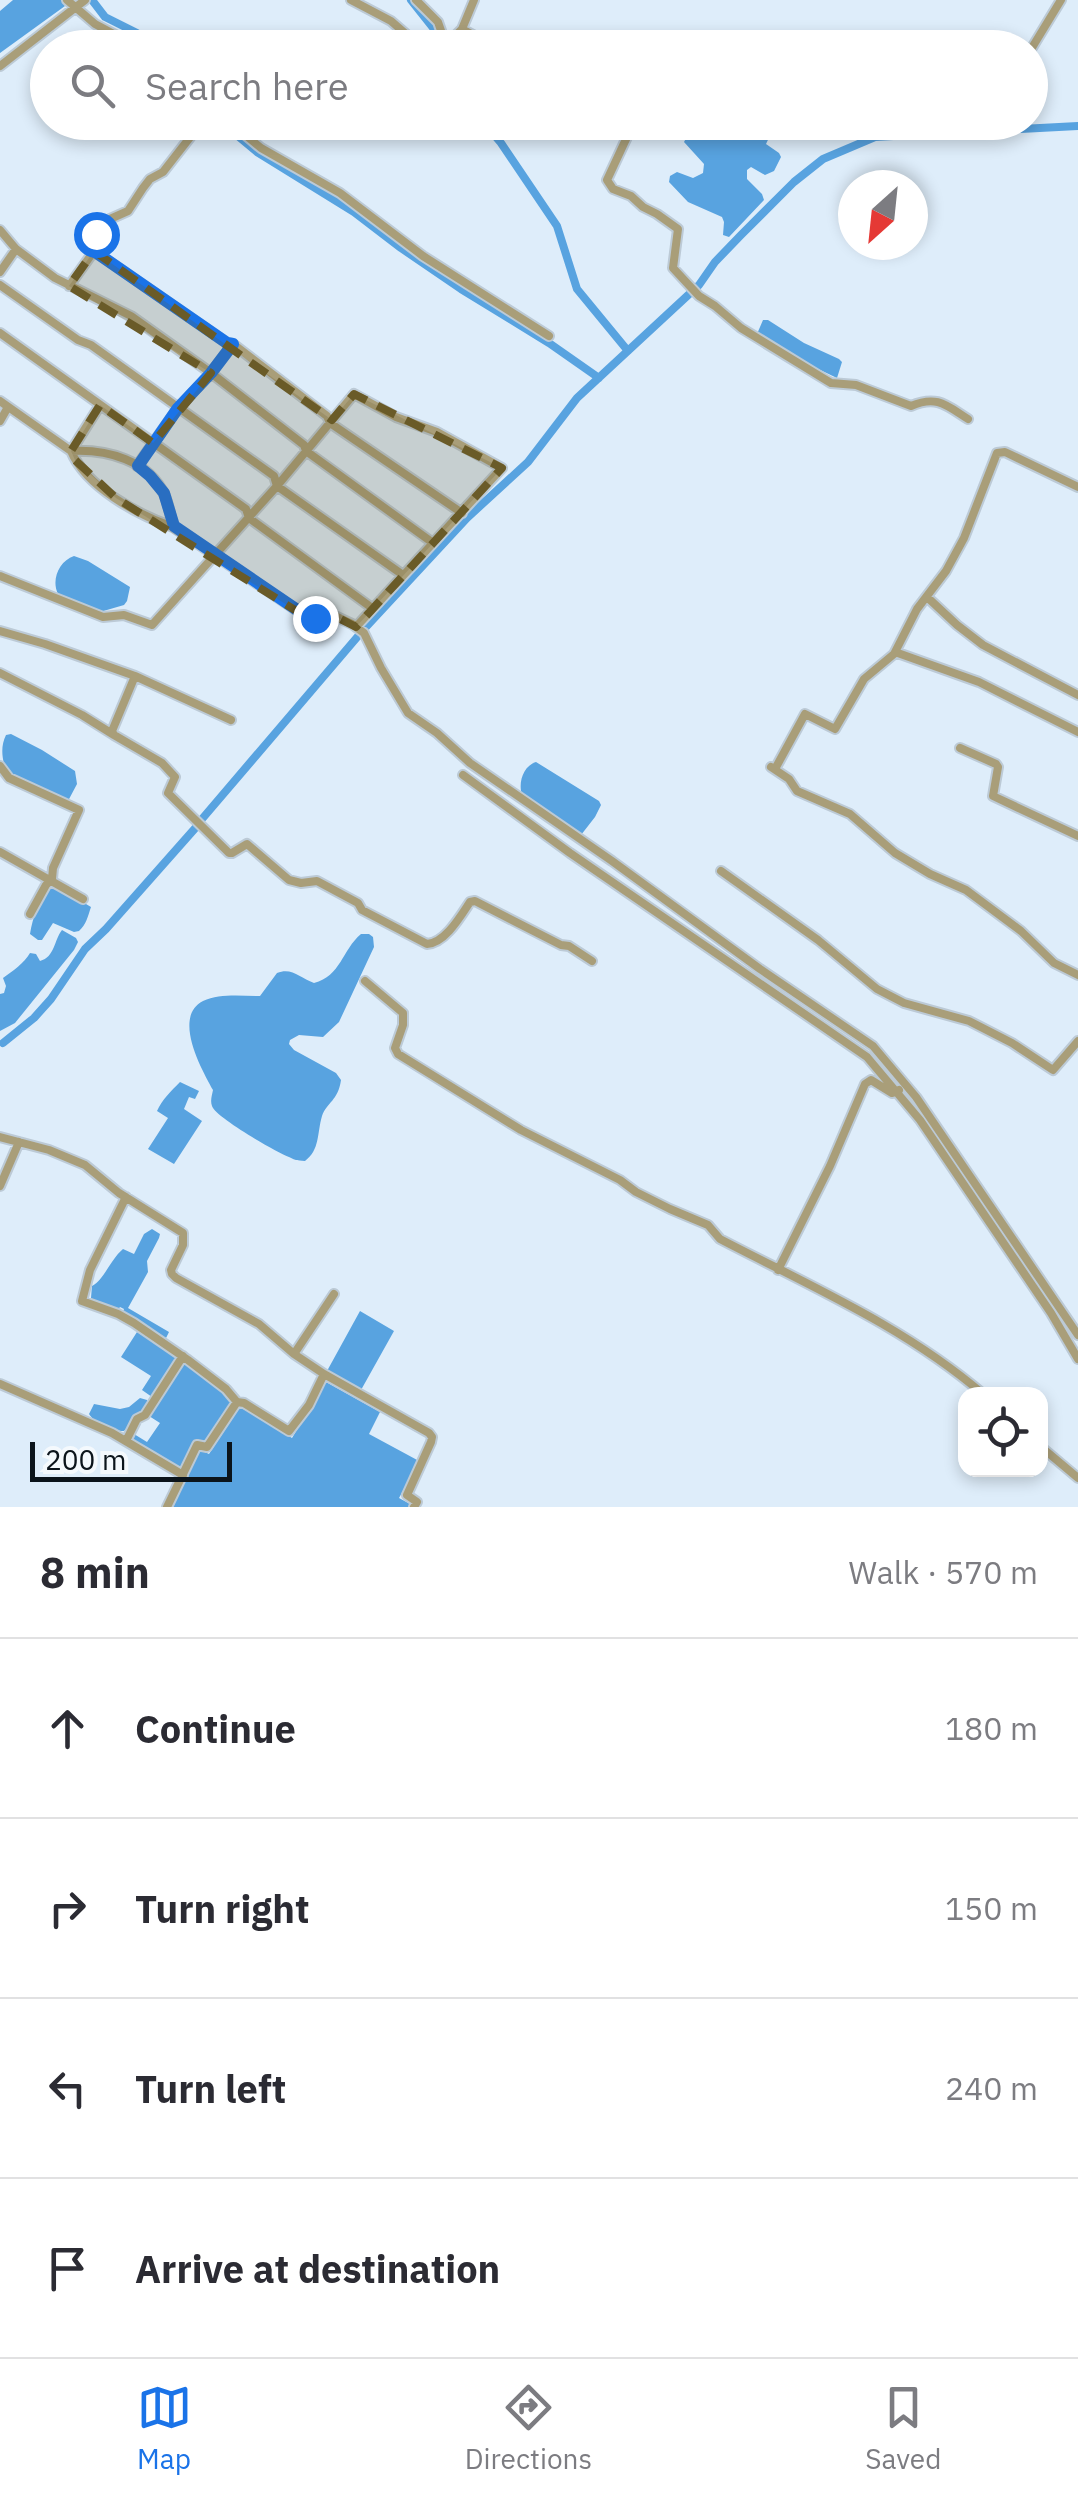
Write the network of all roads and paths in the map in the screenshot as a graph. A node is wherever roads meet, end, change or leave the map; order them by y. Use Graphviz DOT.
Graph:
graph roads {
  1 [pos="86,0"];
  2 [pos="351,0"];
  3 [pos="416,0"];
  4 [pos="474,0"];
  5 [pos="1061,0"];
  6 [pos="71,3"];
  7 [pos="462,28"];
  8 [pos="41,30"];
  9 [pos="105,30"];
  10 [pos="401,30"];
  11 [pos="441,30"];
  12 [pos="466,30"];
  13 [pos="1043,30"];
  14 [pos="30,39"];
  15 [pos="0,66"];
  16 [pos="188,140"];
  17 [pos="251,140"];
  18 [pos="626,140"];
  19 [pos="0,230"];
  20 [pos="16,249"];
  21 [pos="94,251"];
  22 [pos="0,272"];
  23 [pos="0,285"];
  24 [pos="68,286"];
  25 [pos="0,333"];
  26 [pos="549,336"];
  27 [pos="233,344"];
  28 [pos="211,373"];
  29 [pos="4,404"];
  30 [pos="100,405"];
  31 [pos="178,408"];
  32 [pos="968,419"];
  33 [pos="0,421"];
  34 [pos="330,422"];
  35 [pos="154,442"];
  36 [pos="71,451"];
  37 [pos="306,451"];
  38 [pos="138,466"];
  39 [pos="1077,483"];
  40 [pos="277,486"];
  41 [pos="462,513"];
  42 [pos="248,518"];
  43 [pos="174,526"];
  44 [pos="433,543"];
  45 [pos="214,555"];
  46 [pos="0,576"];
  47 [pos="403,576"];
  48 [pos="927,597"];
  49 [pos="372,608"];
  50 [pos="356,627"];
  51 [pos="0,630"];
  52 [pos="896,652"];
  53 [pos="0,674"];
  54 [pos="135,676"];
  55 [pos="1078,694"];
  56 [pos="231,720"];
  57 [pos="1078,732"];
  58 [pos="114,735"];
  59 [pos="960,748"];
  60 [pos="0,766"];
  61 [pos="464,775"];
  62 [pos="1078,836"];
  63 [pos="0,852"];
  64 [pos="721,871"];
  65 [pos="51,881"];
  66 [pos="82,899"];
  67 [pos="30,914"];
  68 [pos="592,961"];
  69 [pos="1078,975"];
  70 [pos="365,981"];
  71 [pos="1078,1042"];
  72 [pos="907,1085"];
  73 [pos="897,1091"];
  74 [pos="0,1136"];
  75 [pos="18,1142"];
  76 [pos="0,1186"];
  77 [pos="126,1197"];
  78 [pos="778,1270"];
  79 [pos="334,1294"];
  80 [pos="1078,1334"];
  81 [pos="294,1354"];
  82 [pos="183,1356"];
  83 [pos="1078,1359"];
  84 [pos="324,1374"];
  85 [pos="0,1384"];
  86 [pos="974,1387"];
  87 [pos="237,1402"];
  88 [pos="126,1442"];
  89 [pos="1048,1453"];
  90 [pos="183,1475"];
  91 [pos="1078,1478"];
  92 [pos="167,1507"];
  93 [pos="414,1507"];
  1 -- 6 [label="street"];
  2 -- 10 [label="street"];
  3 -- 11 [label="street"];
  4 -- 7 [label="street"];
  5 -- 13 [label="street"];
  6 -- 8 [label="street"];
  6 -- 9 [label="street"];
  7 -- 12 [label="street"];
  14 -- 15 [label="street"];
  16 -- 21 [label="street"];
  17 -- 26 [label="street"];
  18 -- 32 [label="street"];
  19 -- 20 [label="street"];
  20 -- 22 [label="street"];
  20 -- 24 [label="street"];
  21 -- 24 [label="street"];
  21 -- 27 [label="street"];
  23 -- 31 [label="street"];
  24 -- 28 [label="street"];
  25 -- 30 [label="street"];
  27 -- 28 [label="street"];
  27 -- 34 [label="street"];
  28 -- 31 [label="street"];
  28 -- 37 [label="street"];
  29 -- 33 [label="street"];
  29 -- 36 [label="street"];
  30 -- 35 [label="street"];
  30 -- 36 [label="street"];
  31 -- 35 [label="street"];
  31 -- 40 [label="street"];
  34 -- 37 [label="street"];
  34 -- 41 [label="street"];
  34 -- 41 [label="street"];
  35 -- 38 [label="street"];
  35 -- 42 [label="street"];
  36 -- 38 [label="street"];
  36 -- 43 [label="street"];
  37 -- 40 [label="street"];
  37 -- 44 [label="street"];
  38 -- 43 [label="street"];
  39 -- 48 [label="street"];
  40 -- 42 [label="street"];
  40 -- 47 [label="street"];
  41 -- 44 [label="street"];
  42 -- 45 [label="street"];
  42 -- 49 [label="street"];
  43 -- 45 [label="street"];
  44 -- 47 [label="street"];
  45 -- 46 [label="street"];
  45 -- 50 [label="street"];
  47 -- 49 [label="street"];
  48 -- 52 [label="street"];
  48 -- 55 [label="street"];
  49 -- 50 [label="street"];
  50 -- 72 [label="street"];
  51 -- 54 [label="street"];
  52 -- 57 [label="street"];
  52 -- 69 [label="street"];
  53 -- 58 [label="street"];
  54 -- 56 [label="street"];
  54 -- 58 [label="street"];
  58 -- 68 [label="street"];
  59 -- 62 [label="street"];
  60 -- 65 [label="street"];
  61 -- 73 [label="street"];
  63 -- 65 [label="street"];
  64 -- 71 [label="street"];
  65 -- 66 [label="street"];
  65 -- 67 [label="street"];
  70 -- 78 [label="street"];
  72 -- 73 [label="street"];
  72 -- 80 [label="street"];
  73 -- 78 [label="street"];
  73 -- 83 [label="street"];
  74 -- 75 [label="street"];
  75 -- 76 [label="street"];
  75 -- 77 [label="street"];
  77 -- 81 [label="street"];
  77 -- 82 [label="street"];
  78 -- 86 [label="street"];
  79 -- 81 [label="street"];
  81 -- 84 [label="street"];
  82 -- 87 [label="street"];
  82 -- 88 [label="street"];
  84 -- 87 [label="street"];
  84 -- 93 [label="street"];
  85 -- 88 [label="street"];
  87 -- 90 [label="street"];
  88 -- 90 [label="street"];
  89 -- 91 [label="street"];
  90 -- 92 [label="street"];
}
